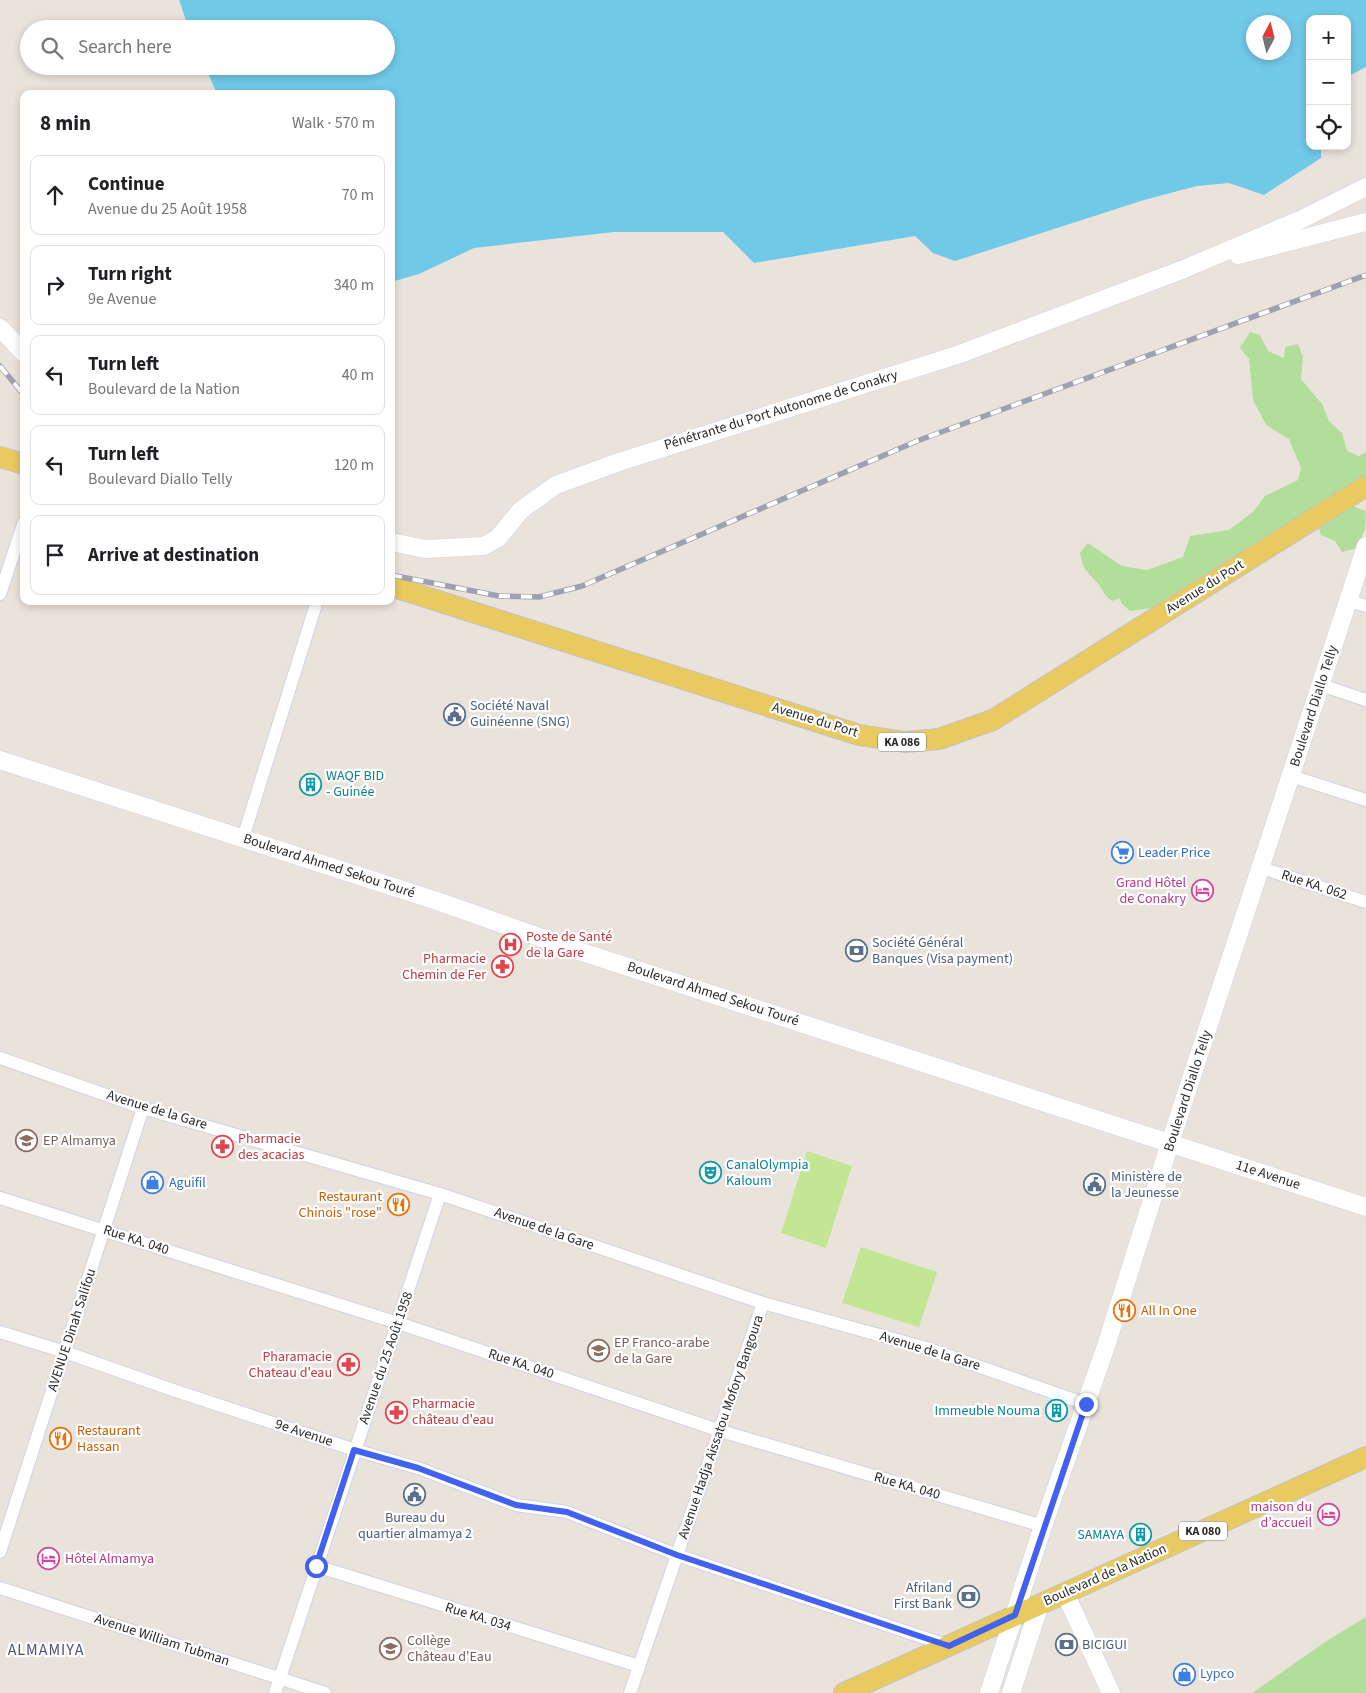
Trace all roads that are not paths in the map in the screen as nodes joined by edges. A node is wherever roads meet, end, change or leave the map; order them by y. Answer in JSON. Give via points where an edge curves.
{"nodes":[{"id":1,"x":1366,"y":187,"type":"edge"},
{"id":2,"x":1366,"y":193,"type":"edge"},
{"id":3,"x":1366,"y":212,"type":"edge"},
{"id":4,"x":1302,"y":219,"type":"junction"},
{"id":5,"x":1366,"y":222,"type":"edge"},
{"id":6,"x":1258,"y":250,"type":"junction"},
{"id":7,"x":1184,"y":269,"type":"junction"},
{"id":8,"x":0,"y":328,"type":"edge"},
{"id":9,"x":20,"y":349,"type":"edge"},
{"id":10,"x":0,"y":457,"type":"edge"},
{"id":11,"x":20,"y":463,"type":"edge"},
{"id":12,"x":1366,"y":486,"type":"edge"},
{"id":13,"x":20,"y":534,"type":"edge"},
{"id":14,"x":395,"y":543,"type":"edge"},
{"id":15,"x":1366,"y":546,"type":"edge"},
{"id":16,"x":395,"y":587,"type":"edge"},
{"id":17,"x":0,"y":594,"type":"edge"},
{"id":18,"x":1348,"y":600,"type":"junction"},
{"id":19,"x":316,"y":605,"type":"edge"},
{"id":20,"x":1366,"y":606,"type":"edge"},
{"id":21,"x":1320,"y":685,"type":"junction"},
{"id":22,"x":1366,"y":700,"type":"edge"},
{"id":23,"x":0,"y":760,"type":"edge"},
{"id":24,"x":1291,"y":776,"type":"junction"},
{"id":25,"x":1366,"y":800,"type":"edge"},
{"id":26,"x":243,"y":838,"type":"junction"},
{"id":27,"x":1262,"y":868,"type":"junction"},
{"id":28,"x":1366,"y":902,"type":"edge"},
{"id":29,"x":0,"y":1058,"type":"edge"},
{"id":30,"x":143,"y":1108,"type":"junction"},
{"id":31,"x":1170,"y":1143,"type":"junction"},
{"id":32,"x":440,"y":1194,"type":"junction"},
{"id":33,"x":0,"y":1198,"type":"edge"},
{"id":34,"x":1366,"y":1207,"type":"edge"},
{"id":35,"x":104,"y":1230,"type":"junction"},
{"id":36,"x":763,"y":1303,"type":"junction"},
{"id":37,"x":398,"y":1323,"type":"junction"},
{"id":38,"x":0,"y":1332,"type":"edge"},
{"id":39,"x":65,"y":1352,"type":"junction"},
{"id":40,"x":1086,"y":1404,"type":"junction"},
{"id":41,"x":721,"y":1431,"type":"junction"},
{"id":42,"x":354,"y":1450,"type":"junction"},
{"id":43,"x":1366,"y":1458,"type":"edge"},
{"id":44,"x":1043,"y":1526,"type":"junction"},
{"id":45,"x":0,"y":1552,"type":"edge"},
{"id":46,"x":677,"y":1555,"type":"junction"},
{"id":47,"x":316,"y":1566,"type":"junction"},
{"id":48,"x":0,"y":1588,"type":"edge"},
{"id":49,"x":1065,"y":1593,"type":"junction"},
{"id":50,"x":1040,"y":1604,"type":"junction"},
{"id":51,"x":1015,"y":1615,"type":"junction"},
{"id":52,"x":949,"y":1646,"type":"junction"},
{"id":53,"x":639,"y":1666,"type":"junction"},
{"id":54,"x":280,"y":1678,"type":"junction"},
{"id":55,"x":275,"y":1693,"type":"edge"},
{"id":56,"x":325,"y":1693,"type":"edge"},
{"id":57,"x":630,"y":1693,"type":"edge"},
{"id":58,"x":844,"y":1693,"type":"edge"},
{"id":59,"x":989,"y":1693,"type":"edge"},
{"id":60,"x":1011,"y":1693,"type":"edge"},
{"id":61,"x":1111,"y":1693,"type":"edge"}],
"edges":[{"from":1,"to":4,"type":"street"},
{"from":2,"to":4,"type":"street"},
{"from":3,"to":6,"type":"street"},
{"from":4,"to":7,"type":"street"},
{"from":5,"to":6,"type":"street"},
{"from":6,"to":7,"type":"street"},
{"from":7,"to":14,"type":"street","name":"Pénétrante du Port Autonome de Conakry","via":[[960,354],[556,484],[521,510],[498,538],[484,546],[424,549]]},
{"from":8,"to":9,"type":"street"},
{"from":10,"to":11,"type":"main road"},
{"from":12,"to":16,"type":"main road","name":"Avenue du Port","number":"KA 086","via":[[993,720],[939,739],[905,742],[859,735]]},
{"from":13,"to":17,"type":"street"},
{"from":15,"to":18,"type":"street","name":"Boulevard Diallo Telly"},
{"from":18,"to":20,"type":"street"},
{"from":18,"to":21,"type":"street","name":"Boulevard Diallo Telly"},
{"from":19,"to":26,"type":"street"},
{"from":21,"to":22,"type":"street"},
{"from":21,"to":24,"type":"street","name":"Boulevard Diallo Telly"},
{"from":23,"to":26,"type":"street","name":"Boulevard Ahmed Sekou Touré"},
{"from":24,"to":25,"type":"street"},
{"from":24,"to":27,"type":"street","name":"Boulevard Diallo Telly"},
{"from":26,"to":31,"type":"street","name":"Boulevard Ahmed Sekou Touré"},
{"from":27,"to":28,"type":"street","name":"Rue KA. 062"},
{"from":27,"to":31,"type":"street","name":"Boulevard Diallo Telly"},
{"from":29,"to":30,"type":"street","name":"Avenue de la Gare"},
{"from":30,"to":32,"type":"street","name":"Avenue de la Gare"},
{"from":30,"to":35,"type":"street","name":"AVENUE Dinah Salifou"},
{"from":31,"to":34,"type":"street","name":"11e Avenue"},
{"from":31,"to":40,"type":"street","name":"Boulevard Diallo Telly"},
{"from":32,"to":36,"type":"street","name":"Avenue de la Gare"},
{"from":32,"to":37,"type":"street","name":"Avenue du 25 Août 1958"},
{"from":33,"to":35,"type":"street","name":"Rue KA. 040"},
{"from":35,"to":37,"type":"street","name":"Rue KA. 040"},
{"from":35,"to":39,"type":"street","name":"AVENUE Dinah Salifou"},
{"from":36,"to":40,"type":"street","name":"Avenue de la Gare","via":[[926,1348]]},
{"from":36,"to":41,"type":"street","name":"Avenue Hadja Aissatou Mofory Bangoura"},
{"from":37,"to":41,"type":"street","name":"Rue KA. 040"},
{"from":37,"to":42,"type":"street","name":"Avenue du 25 Août 1958"},
{"from":38,"to":39,"type":"street","name":"9e Avenue"},
{"from":39,"to":42,"type":"street","name":"9e Avenue"},
{"from":39,"to":45,"type":"street","name":"AVENUE Dinah Salifou"},
{"from":40,"to":44,"type":"street","name":"Boulevard Diallo Telly"},
{"from":41,"to":44,"type":"street","name":"Rue KA. 040"},
{"from":41,"to":46,"type":"street","name":"Avenue Hadja Aissatou Mofory Bangoura"},
{"from":42,"to":46,"type":"street","name":"9e Avenue","via":[[418,1468],[516,1505],[567,1512]]},
{"from":42,"to":47,"type":"street","name":"Avenue du 25 Août 1958"},
{"from":43,"to":49,"type":"main road","name":"Boulevard de la Nation","number":"KA 080"},
{"from":44,"to":51,"type":"street","name":"Boulevard Diallo Telly"},
{"from":46,"to":52,"type":"street","name":"9e Avenue"},
{"from":46,"to":53,"type":"street","name":"Avenue Hadja Aissatou Mofory Bangoura"},
{"from":47,"to":53,"type":"street","name":"Rue KA. 034"},
{"from":47,"to":54,"type":"street","name":"Avenue du 25 Août 1958"},
{"from":48,"to":54,"type":"street","name":"Avenue William Tubman"},
{"from":49,"to":50,"type":"main road","name":"Boulevard de la Nation","number":"KA 080"},
{"from":49,"to":61,"type":"street"},
{"from":50,"to":51,"type":"main road","name":"Boulevard de la Nation"},
{"from":50,"to":60,"type":"street"},
{"from":51,"to":52,"type":"main road","name":"Boulevard de la Nation"},
{"from":51,"to":59,"type":"street","name":"Boulevard Diallo Telly"},
{"from":52,"to":58,"type":"main road","name":"Boulevard de la Nation"},
{"from":53,"to":57,"type":"street","name":"Avenue Hadja Aissatou Mofory Bangoura"},
{"from":54,"to":55,"type":"street","name":"Avenue du 25 Août 1958"},
{"from":54,"to":56,"type":"street","name":"Avenue William Tubman"}]}
